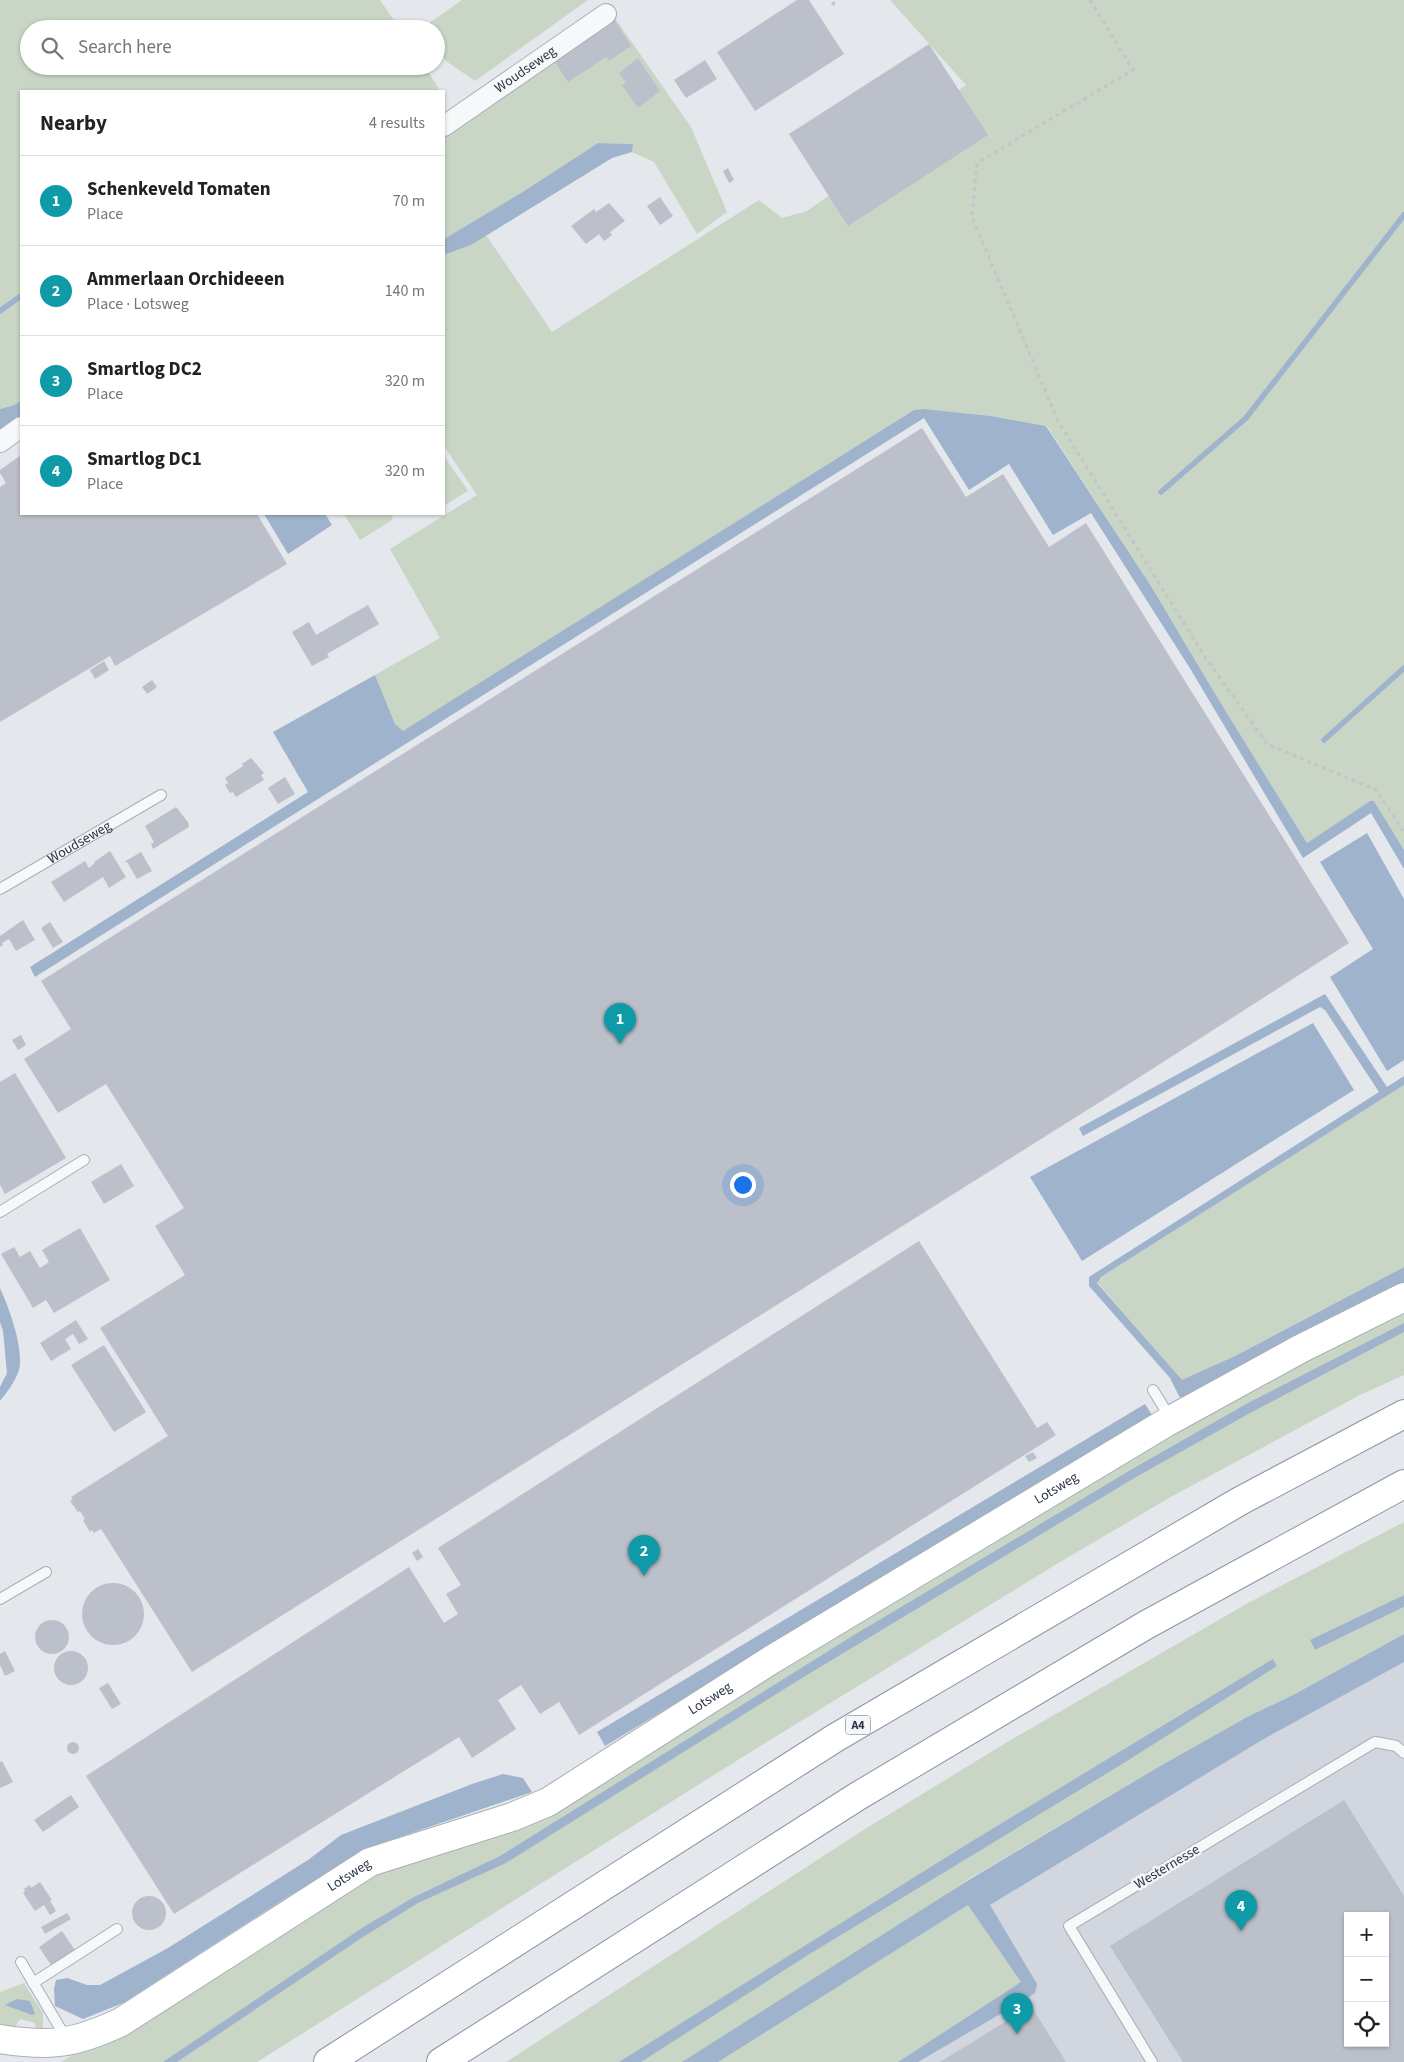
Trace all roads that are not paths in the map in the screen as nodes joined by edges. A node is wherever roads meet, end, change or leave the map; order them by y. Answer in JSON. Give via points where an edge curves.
{"nodes":[{"id":1,"x":606,"y":14,"type":"dead end"},
{"id":2,"x":445,"y":125,"type":"edge"},
{"id":3,"x":20,"y":428,"type":"edge"},
{"id":4,"x":0,"y":442,"type":"edge"},
{"id":5,"x":161,"y":795,"type":"dead end"},
{"id":6,"x":0,"y":890,"type":"edge"},
{"id":7,"x":84,"y":1160,"type":"dead end"},
{"id":8,"x":0,"y":1212,"type":"edge"},
{"id":9,"x":1404,"y":1297,"type":"edge"},
{"id":10,"x":1153,"y":1390,"type":"dead end"},
{"id":11,"x":1404,"y":1414,"type":"edge"},
{"id":12,"x":1172,"y":1420,"type":"junction"},
{"id":13,"x":1404,"y":1484,"type":"edge"},
{"id":14,"x":46,"y":1572,"type":"dead end"},
{"id":15,"x":0,"y":1599,"type":"edge"},
{"id":16,"x":1404,"y":1754,"type":"edge"},
{"id":17,"x":117,"y":1929,"type":"dead end"},
{"id":18,"x":21,"y":1962,"type":"dead end"},
{"id":19,"x":33,"y":1983,"type":"junction"},
{"id":20,"x":0,"y":2039,"type":"edge"},
{"id":21,"x":68,"y":2041,"type":"junction"},
{"id":22,"x":328,"y":2062,"type":"edge"},
{"id":23,"x":441,"y":2062,"type":"edge"},
{"id":24,"x":1152,"y":2062,"type":"edge"}],
"edges":[{"from":1,"to":2,"type":"street","name":"Woudseweg"},
{"from":3,"to":4,"type":"street"},
{"from":5,"to":6,"type":"lane","name":"Woudseweg"},
{"from":7,"to":8,"type":"lane"},
{"from":9,"to":12,"type":"main road","name":"Lotsweg"},
{"from":10,"to":12,"type":"lane"},
{"from":11,"to":22,"type":"main road","number":"A4","via":[[1240,1501],[835,1738]]},
{"from":12,"to":21,"type":"main road","name":"Lotsweg","via":[[771,1660],[548,1802],[512,1817],[370,1862],[120,2022]]},
{"from":13,"to":23,"type":"main road","via":[[1146,1625],[858,1796]]},
{"from":14,"to":15,"type":"lane"},
{"from":16,"to":24,"type":"lane","name":"Westernesse","via":[[1396,1746],[1375,1742],[1069,1926]]},
{"from":17,"to":19,"type":"lane"},
{"from":18,"to":19,"type":"lane"},
{"from":19,"to":21,"type":"lane"},
{"from":20,"to":21,"type":"main road","name":"Lotsweg","via":[[33,2044]]}]}
